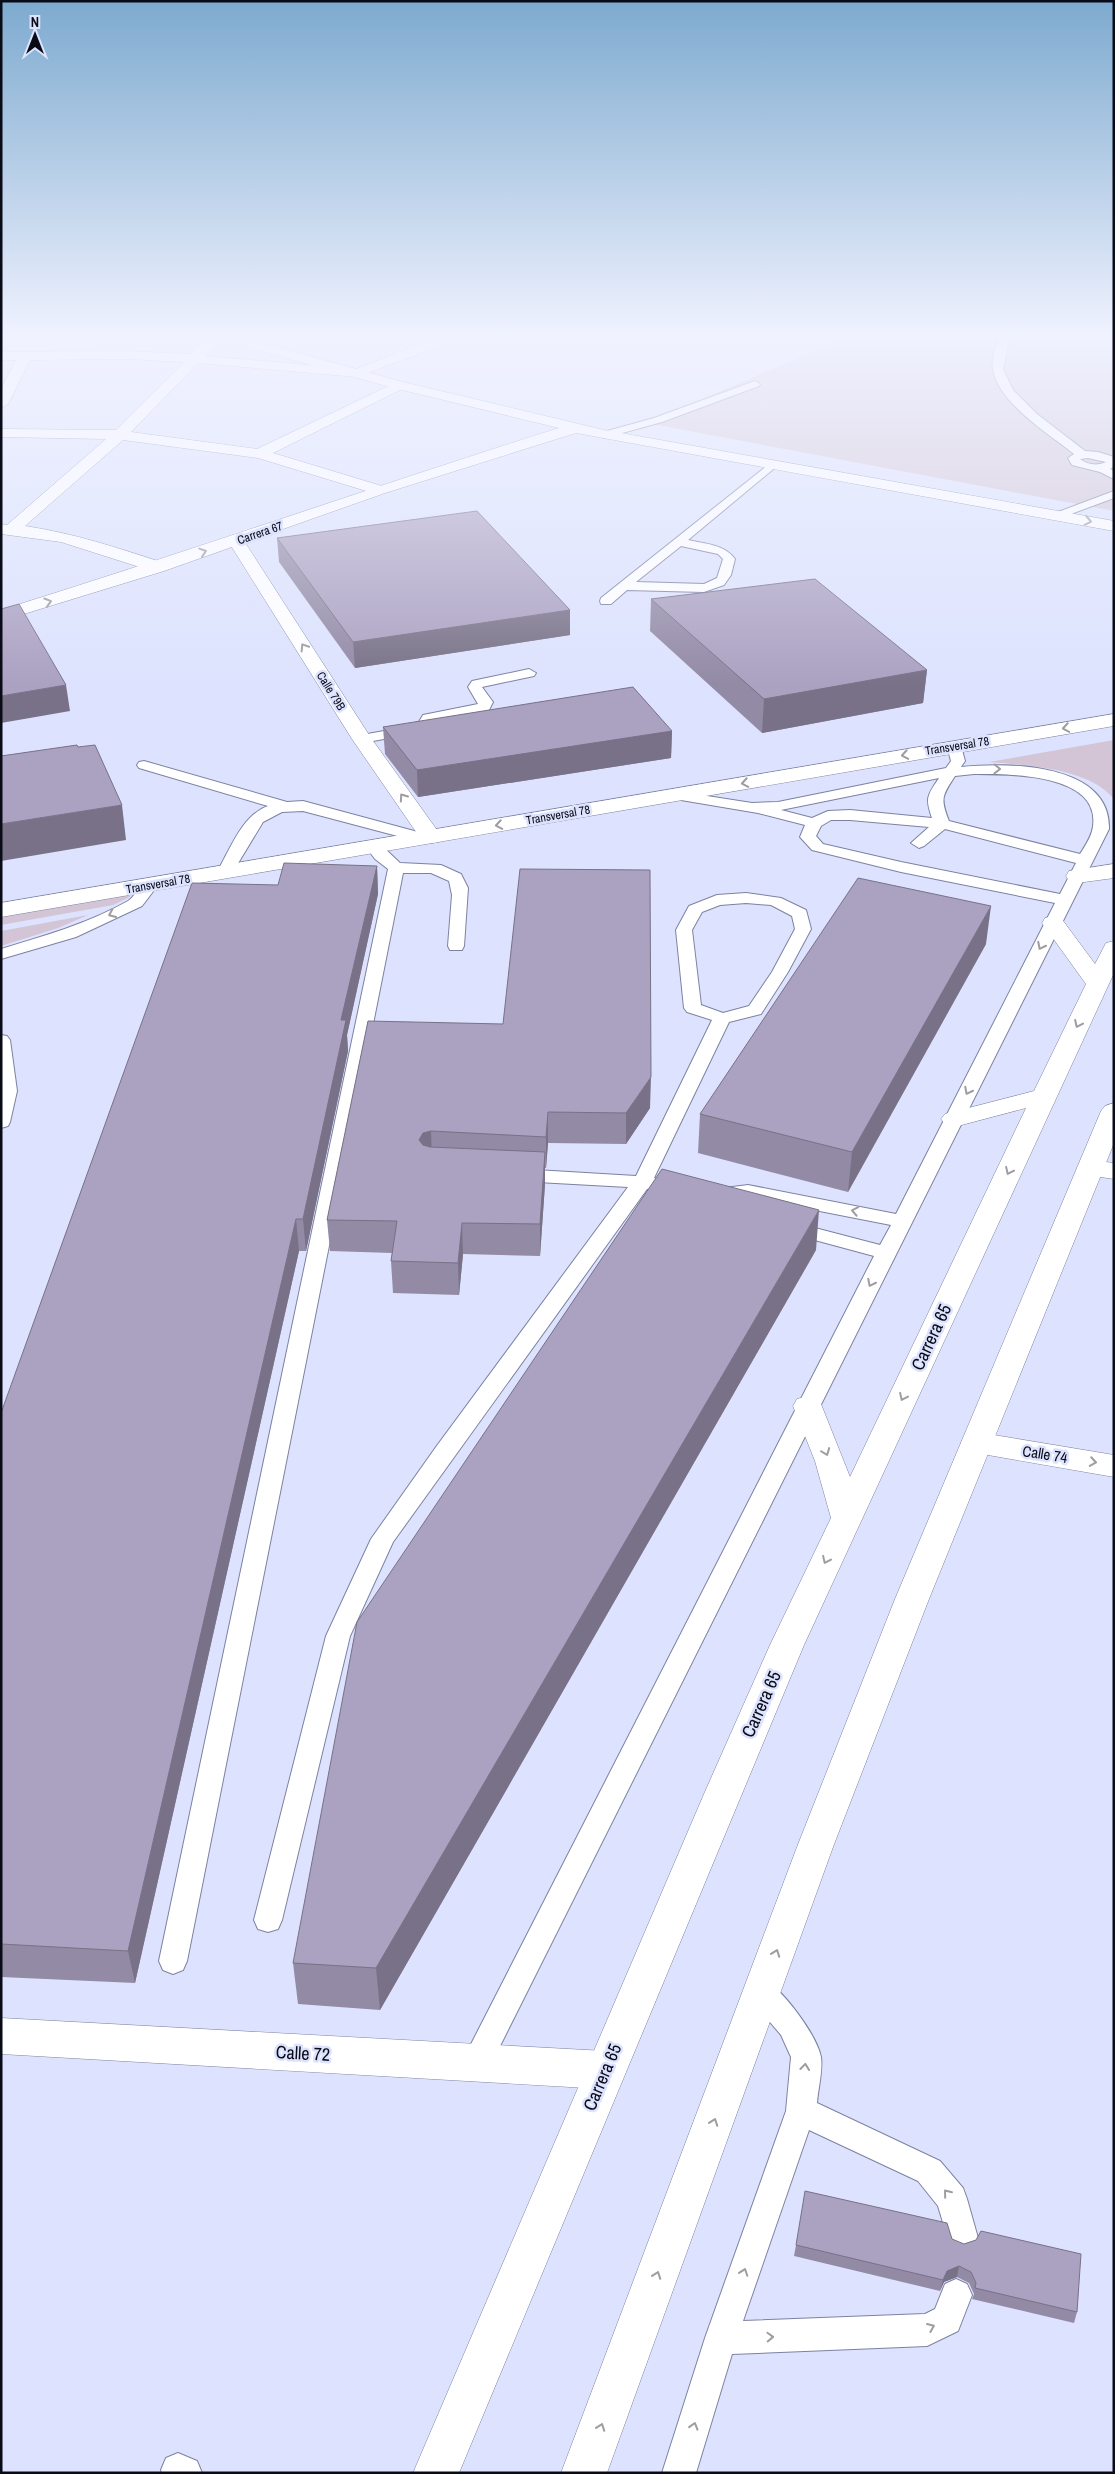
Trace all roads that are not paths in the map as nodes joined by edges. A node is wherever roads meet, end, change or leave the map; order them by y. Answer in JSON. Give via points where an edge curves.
{"nodes":[{"id":1,"x":97,"y":454,"type":"edge"},
{"id":2,"x":261,"y":454,"type":"edge"},
{"id":3,"x":492,"y":454,"type":"edge"},
{"id":4,"x":719,"y":454,"type":"edge"},
{"id":5,"x":1082,"y":454,"type":"edge"},
{"id":6,"x":773,"y":464,"type":"junction"},
{"id":7,"x":1114,"y":476,"type":"edge"},
{"id":8,"x":380,"y":490,"type":"junction"},
{"id":9,"x":1114,"y":494,"type":"edge"},
{"id":10,"x":1056,"y":515,"type":"junction"},
{"id":11,"x":1114,"y":526,"type":"edge"},
{"id":12,"x":7,"y":529,"type":"edge"},
{"id":13,"x":236,"y":541,"type":"junction"},
{"id":14,"x":679,"y":542,"type":"junction"},
{"id":15,"x":158,"y":567,"type":"junction"},
{"id":16,"x":625,"y":586,"type":"junction"},
{"id":17,"x":606,"y":601,"type":"dead end"},
{"id":18,"x":1,"y":616,"type":"edge"},
{"id":19,"x":529,"y":673,"type":"dead end"},
{"id":20,"x":1114,"y":720,"type":"edge"},
{"id":21,"x":362,"y":740,"type":"junction"},
{"id":22,"x":954,"y":746,"type":"junction"},
{"id":23,"x":144,"y":765,"type":"dead end"},
{"id":24,"x":949,"y":773,"type":"junction"},
{"id":25,"x":675,"y":795,"type":"junction"},
{"id":26,"x":287,"y":806,"type":"junction"},
{"id":27,"x":757,"y":808,"type":"junction"},
{"id":28,"x":814,"y":823,"type":"junction"},
{"id":29,"x":942,"y":824,"type":"junction"},
{"id":30,"x":428,"y":838,"type":"junction"},
{"id":31,"x":919,"y":843,"type":"dead end"},
{"id":32,"x":374,"y":847,"type":"junction"},
{"id":33,"x":396,"y":868,"type":"junction"},
{"id":34,"x":1081,"y":868,"type":"junction"},
{"id":35,"x":1114,"y":871,"type":"edge"},
{"id":36,"x":225,"y":872,"type":"junction"},
{"id":37,"x":150,"y":885,"type":"junction"},
{"id":38,"x":1064,"y":900,"type":"junction"},
{"id":39,"x":1,"y":910,"type":"edge"},
{"id":40,"x":1053,"y":922,"type":"junction"},
{"id":41,"x":456,"y":946,"type":"dead end"},
{"id":42,"x":1114,"y":948,"type":"edge"},
{"id":43,"x":1,"y":954,"type":"edge"},
{"id":44,"x":1097,"y":983,"type":"junction"},
{"id":45,"x":722,"y":1018,"type":"junction"},
{"id":46,"x":1,"y":1040,"type":"edge"},
{"id":47,"x":1044,"y":1096,"type":"junction"},
{"id":48,"x":1114,"y":1111,"type":"edge"},
{"id":49,"x":954,"y":1119,"type":"junction"},
{"id":50,"x":1,"y":1122,"type":"edge"},
{"id":51,"x":1102,"y":1169,"type":"edge"},
{"id":52,"x":499,"y":1174,"type":"edge"},
{"id":53,"x":643,"y":1181,"type":"junction"},
{"id":54,"x":672,"y":1187,"type":"edge"},
{"id":55,"x":736,"y":1211,"type":"edge"},
{"id":56,"x":902,"y":1221,"type":"junction"},
{"id":57,"x":774,"y":1224,"type":"edge"},
{"id":58,"x":886,"y":1253,"type":"junction"},
{"id":59,"x":808,"y":1406,"type":"junction"},
{"id":60,"x":976,"y":1443,"type":"junction"},
{"id":61,"x":1114,"y":1466,"type":"edge"},
{"id":62,"x":846,"y":1517,"type":"junction"},
{"id":63,"x":268,"y":1920,"type":"dead end"},
{"id":64,"x":173,"y":1961,"type":"dead end"},
{"id":65,"x":762,"y":1992,"type":"junction"},
{"id":66,"x":1,"y":2036,"type":"edge"},
{"id":67,"x":477,"y":2062,"type":"junction"},
{"id":68,"x":605,"y":2070,"type":"junction"},
{"id":69,"x":801,"y":2111,"type":"junction"},
{"id":70,"x":962,"y":2238,"type":"dead end"},
{"id":71,"x":956,"y":2295,"type":"dead end"},
{"id":72,"x":721,"y":2338,"type":"junction"},
{"id":73,"x":676,"y":2468,"type":"edge"},
{"id":74,"x":436,"y":2473,"type":"edge"},
{"id":75,"x":584,"y":2473,"type":"edge"}],
"edges":[{"from":1,"to":12,"type":"main road"},
{"from":2,"to":8,"type":"main road"},
{"from":3,"to":8,"type":"main road","name":"Carrera 67"},
{"from":4,"to":6,"type":"main road"},
{"from":5,"to":7,"type":"lane","via":[[1097,455],[1112,461],[1102,467]]},
{"from":6,"to":10,"type":"main road"},
{"from":6,"to":14,"type":"lane"},
{"from":8,"to":13,"type":"main road","name":"Carrera 67"},
{"from":9,"to":10,"type":"lane"},
{"from":10,"to":11,"type":"main road","one_way":true},
{"from":12,"to":15,"type":"main road","via":[[59,536],[107,548]]},
{"from":15,"to":13,"type":"main road","name":"Carrera 67","one_way":true},
{"from":21,"to":13,"type":"main road","name":"Calle 79B","one_way":true},
{"from":14,"to":16,"type":"lane"},
{"from":14,"to":16,"type":"lane","via":[[722,551],[729,560],[723,581],[717,586],[704,588]]},
{"from":18,"to":15,"type":"main road","name":"Carrera 67","one_way":true},
{"from":16,"to":17,"type":"lane"},
{"from":19,"to":21,"type":"lane","via":[[477,684],[475,687],[486,702],[484,707],[428,718],[423,728],[417,730]]},
{"from":20,"to":22,"type":"main road","name":"Transversal 78","one_way":true},
{"from":30,"to":21,"type":"main road","name":"Calle 79B","one_way":true},
{"from":22,"to":24,"type":"lane","via":[[958,761]]},
{"from":22,"to":25,"type":"main road","name":"Transversal 78","one_way":true},
{"from":23,"to":26,"type":"lane"},
{"from":24,"to":27,"type":"lane"},
{"from":24,"to":29,"type":"lane","via":[[935,795],[934,803]]},
{"from":24,"to":34,"type":"lane","one_way":true,"via":[[984,769],[1024,770],[1080,786],[1096,800],[1102,814],[1101,829]]},
{"from":25,"to":27,"type":"lane"},
{"from":25,"to":30,"type":"main road","name":"Transversal 78","one_way":true},
{"from":26,"to":30,"type":"lane","via":[[304,806]]},
{"from":26,"to":36,"type":"lane","via":[[259,816]]},
{"from":27,"to":28,"type":"lane"},
{"from":28,"to":29,"type":"lane","via":[[828,816],[850,815]]},
{"from":28,"to":38,"type":"lane","via":[[808,837],[818,847]]},
{"from":29,"to":31,"type":"lane"},
{"from":29,"to":34,"type":"lane"},
{"from":30,"to":32,"type":"main road","name":"Transversal 78"},
{"from":32,"to":33,"type":"lane"},
{"from":32,"to":36,"type":"main road","name":"Transversal 78"},
{"from":33,"to":41,"type":"lane","via":[[427,867],[452,874],[460,884]]},
{"from":33,"to":64,"type":"lane"},
{"from":34,"to":35,"type":"main road"},
{"from":34,"to":38,"type":"lane"},
{"from":36,"to":37,"type":"main road","name":"Transversal 78"},
{"from":37,"to":39,"type":"main road","name":"Transversal 78"},
{"from":37,"to":43,"type":"lane","one_way":true,"via":[[136,903],[70,933]]},
{"from":38,"to":40,"type":"lane"},
{"from":40,"to":44,"type":"main road"},
{"from":40,"to":49,"type":"lane","one_way":true},
{"from":42,"to":44,"type":"main road","name":"Carrera 65"},
{"from":44,"to":47,"type":"main road","name":"Carrera 65","one_way":true},
{"from":45,"to":45,"type":"lane","via":[[756,1010],[803,929],[800,913],[775,901],[746,898],[717,900],[694,909],[684,930],[694,1008]]},
{"from":45,"to":53,"type":"lane"},
{"from":46,"to":50,"type":"lane","via":[[8,1091]]},
{"from":47,"to":49,"type":"main road"},
{"from":47,"to":62,"type":"main road","name":"Carrera 65","one_way":true},
{"from":48,"to":51,"type":"main road"},
{"from":49,"to":56,"type":"lane"},
{"from":51,"to":60,"type":"main road"},
{"from":52,"to":53,"type":"lane"},
{"from":53,"to":54,"type":"lane"},
{"from":53,"to":63,"type":"lane","via":[[383,1540],[338,1636]]},
{"from":56,"to":55,"type":"lane","one_way":true,"via":[[748,1191],[705,1193]]},
{"from":56,"to":58,"type":"lane"},
{"from":57,"to":58,"type":"lane"},
{"from":58,"to":59,"type":"lane","one_way":true},
{"from":59,"to":62,"type":"main road","one_way":true,"via":[[830,1461]]},
{"from":59,"to":67,"type":"lane"},
{"from":60,"to":61,"type":"main road","name":"Calle 74","one_way":true},
{"from":65,"to":60,"type":"main road","one_way":true,"via":[[815,1847]]},
{"from":62,"to":68,"type":"main road","name":"Carrera 65","one_way":true,"via":[[729,1776]]},
{"from":69,"to":65,"type":"lane","one_way":true,"via":[[806,2057],[791,2026]]},
{"from":75,"to":65,"type":"main road","one_way":true},
{"from":66,"to":67,"type":"main road","name":"Calle 72"},
{"from":67,"to":68,"type":"main road","name":"Calle 72"},
{"from":68,"to":74,"type":"main road","name":"Carrera 65"},
{"from":70,"to":69,"type":"lane","one_way":true,"via":[[952,2199],[929,2171]]},
{"from":72,"to":69,"type":"lane","one_way":true},
{"from":72,"to":71,"type":"lane","one_way":true,"via":[[927,2330],[947,2320]]},
{"from":73,"to":72,"type":"lane","one_way":true}]}
